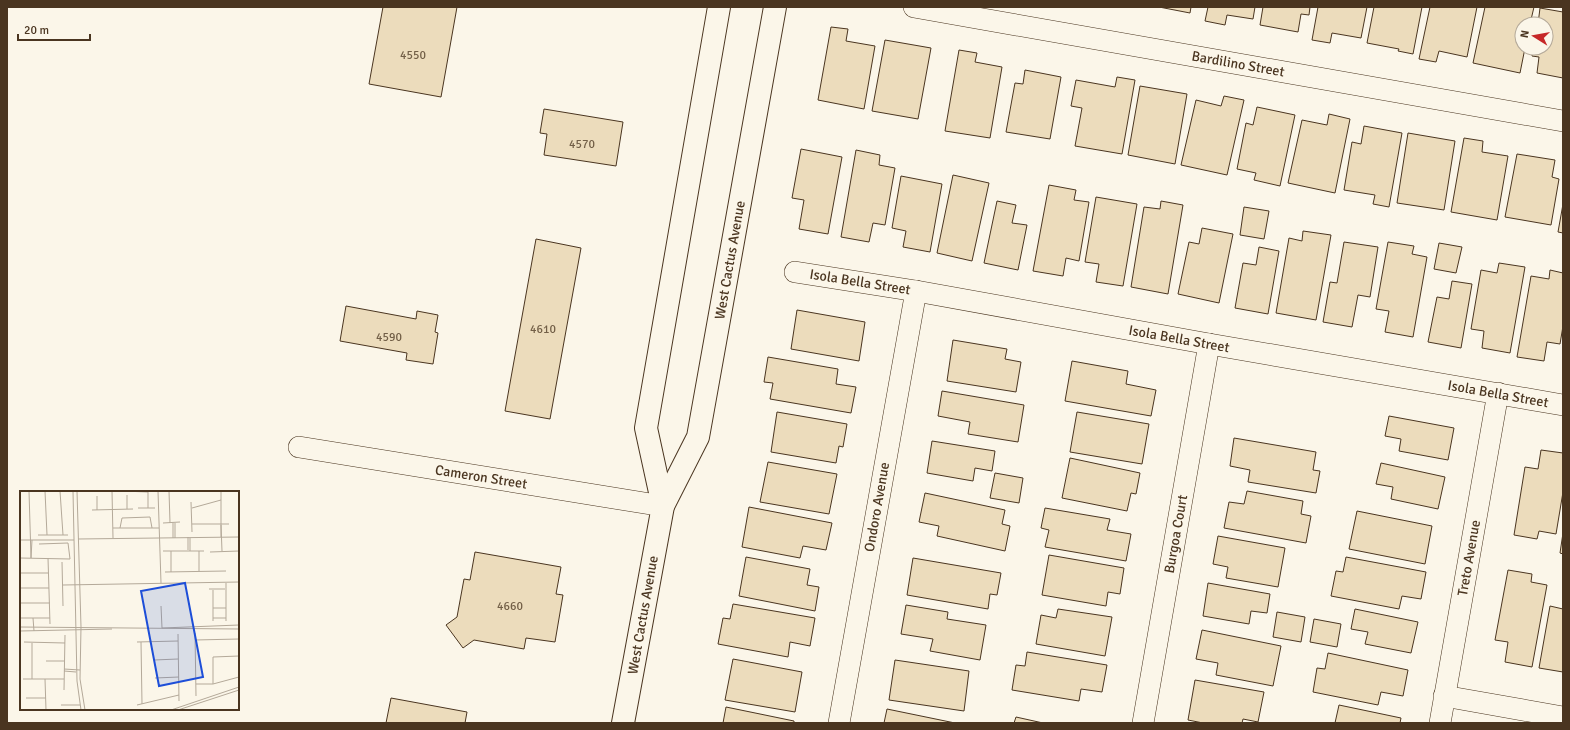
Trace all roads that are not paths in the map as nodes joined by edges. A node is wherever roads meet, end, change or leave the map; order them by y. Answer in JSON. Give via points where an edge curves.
{"nodes":[{"id":1,"x":719,"y":7,"type":"edge"},
{"id":2,"x":775,"y":7,"type":"edge"},
{"id":3,"x":914,"y":7,"type":"edge"},
{"id":4,"x":948,"y":10,"type":"edge"},
{"id":5,"x":1563,"y":121,"type":"edge"},
{"id":6,"x":795,"y":272,"type":"dead end"},
{"id":7,"x":916,"y":291,"type":"junction"},
{"id":8,"x":1209,"y":344,"type":"junction"},
{"id":9,"x":1498,"y":393,"type":"junction"},
{"id":10,"x":1563,"y":405,"type":"edge"},
{"id":11,"x":299,"y":447,"type":"dead end"},
{"id":12,"x":663,"y":506,"type":"junction"},
{"id":13,"x":1444,"y":696,"type":"junction"},
{"id":14,"x":1563,"y":717,"type":"edge"},
{"id":15,"x":623,"y":723,"type":"edge"},
{"id":16,"x":839,"y":723,"type":"edge"},
{"id":17,"x":1143,"y":723,"type":"edge"},
{"id":18,"x":1440,"y":723,"type":"edge"}],
"edges":[{"from":1,"to":12,"type":"main road","name":"West Cactus Avenue","via":[[646,428]]},
{"from":2,"to":12,"type":"main road","name":"West Cactus Avenue","via":[[698,437]]},
{"from":3,"to":4,"type":"street","name":"Bardilino Street"},
{"from":4,"to":5,"type":"street","name":"Bardilino Street"},
{"from":6,"to":7,"type":"street","name":"Isola Bella Street"},
{"from":7,"to":8,"type":"street","name":"Isola Bella Street"},
{"from":7,"to":16,"type":"street","name":"Ondoro Avenue"},
{"from":8,"to":9,"type":"street","name":"Isola Bella Street"},
{"from":8,"to":17,"type":"street","name":"Burgoa Court"},
{"from":9,"to":10,"type":"street","name":"Isola Bella Street"},
{"from":9,"to":13,"type":"street","name":"Treto Avenue"},
{"from":11,"to":12,"type":"street","name":"Cameron Street"},
{"from":12,"to":15,"type":"main road","name":"West Cactus Avenue"},
{"from":13,"to":14,"type":"street"},
{"from":13,"to":18,"type":"street","name":"Treto Avenue"}]}
